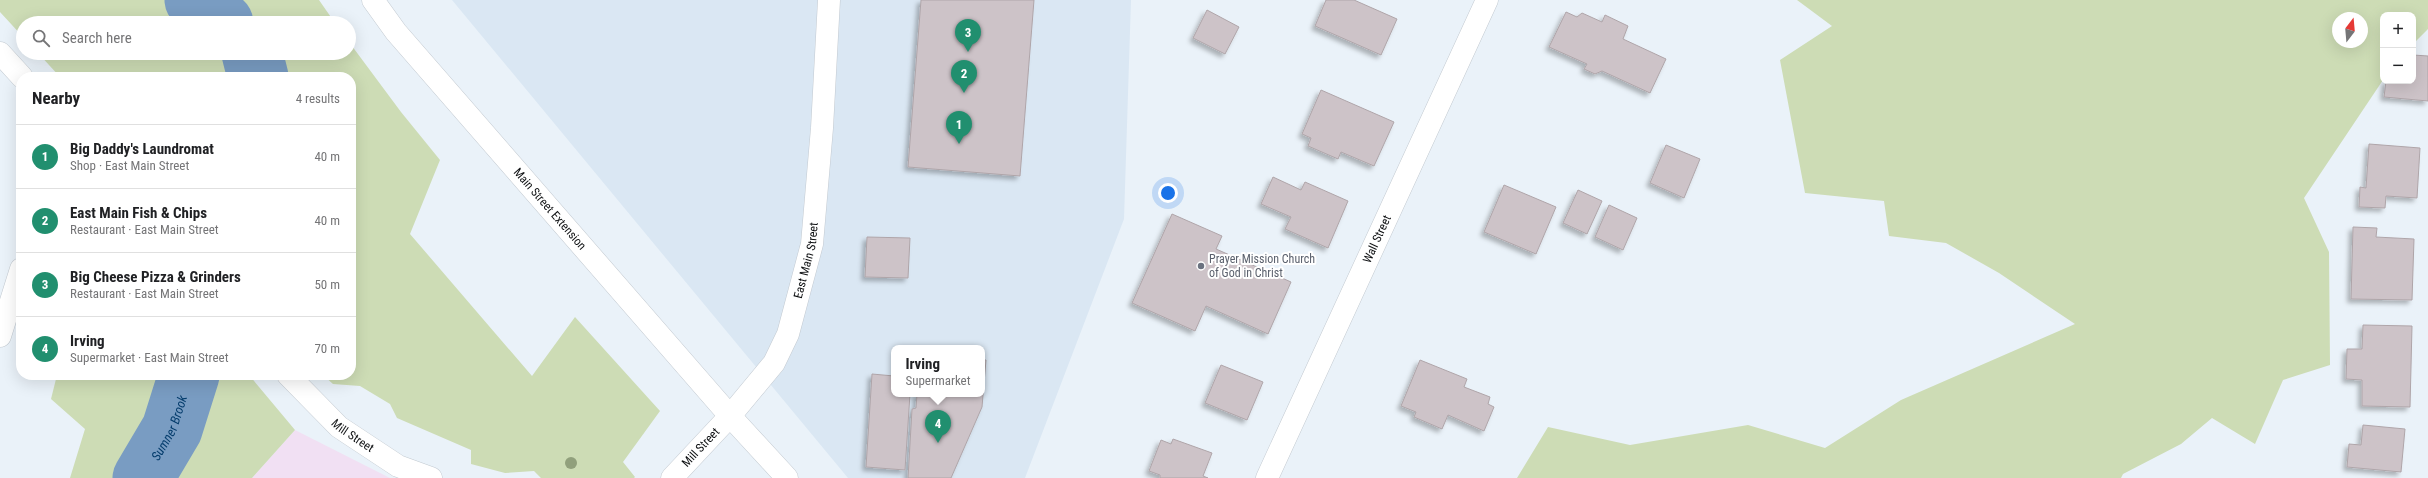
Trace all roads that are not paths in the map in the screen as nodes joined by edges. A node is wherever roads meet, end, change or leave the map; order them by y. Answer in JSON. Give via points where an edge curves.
{"nodes":[{"id":1,"x":373,"y":0,"type":"edge"},
{"id":2,"x":829,"y":0,"type":"edge"},
{"id":3,"x":1487,"y":0,"type":"edge"},
{"id":4,"x":0,"y":53,"type":"edge"},
{"id":5,"x":17,"y":72,"type":"edge"},
{"id":6,"x":16,"y":285,"type":"edge"},
{"id":7,"x":0,"y":336,"type":"edge"},
{"id":8,"x":293,"y":380,"type":"edge"},
{"id":9,"x":730,"y":416,"type":"junction"},
{"id":10,"x":431,"y":478,"type":"edge"},
{"id":11,"x":672,"y":478,"type":"edge"},
{"id":12,"x":787,"y":478,"type":"edge"},
{"id":13,"x":1267,"y":478,"type":"edge"}],
"edges":[{"from":1,"to":9,"type":"main road","name":"Main Street Extension","via":[[396,32]]},
{"from":2,"to":9,"type":"main road","name":"East Main Street","via":[[822,135],[810,251],[788,334],[777,358]]},
{"from":3,"to":13,"type":"main road","name":"Wall Street"},
{"from":4,"to":5,"type":"main road"},
{"from":6,"to":7,"type":"main road"},
{"from":8,"to":10,"type":"main road","name":"Mill Street","via":[[339,427],[398,466]]},
{"from":9,"to":11,"type":"main road","name":"Mill Street"},
{"from":9,"to":12,"type":"main road"}]}
